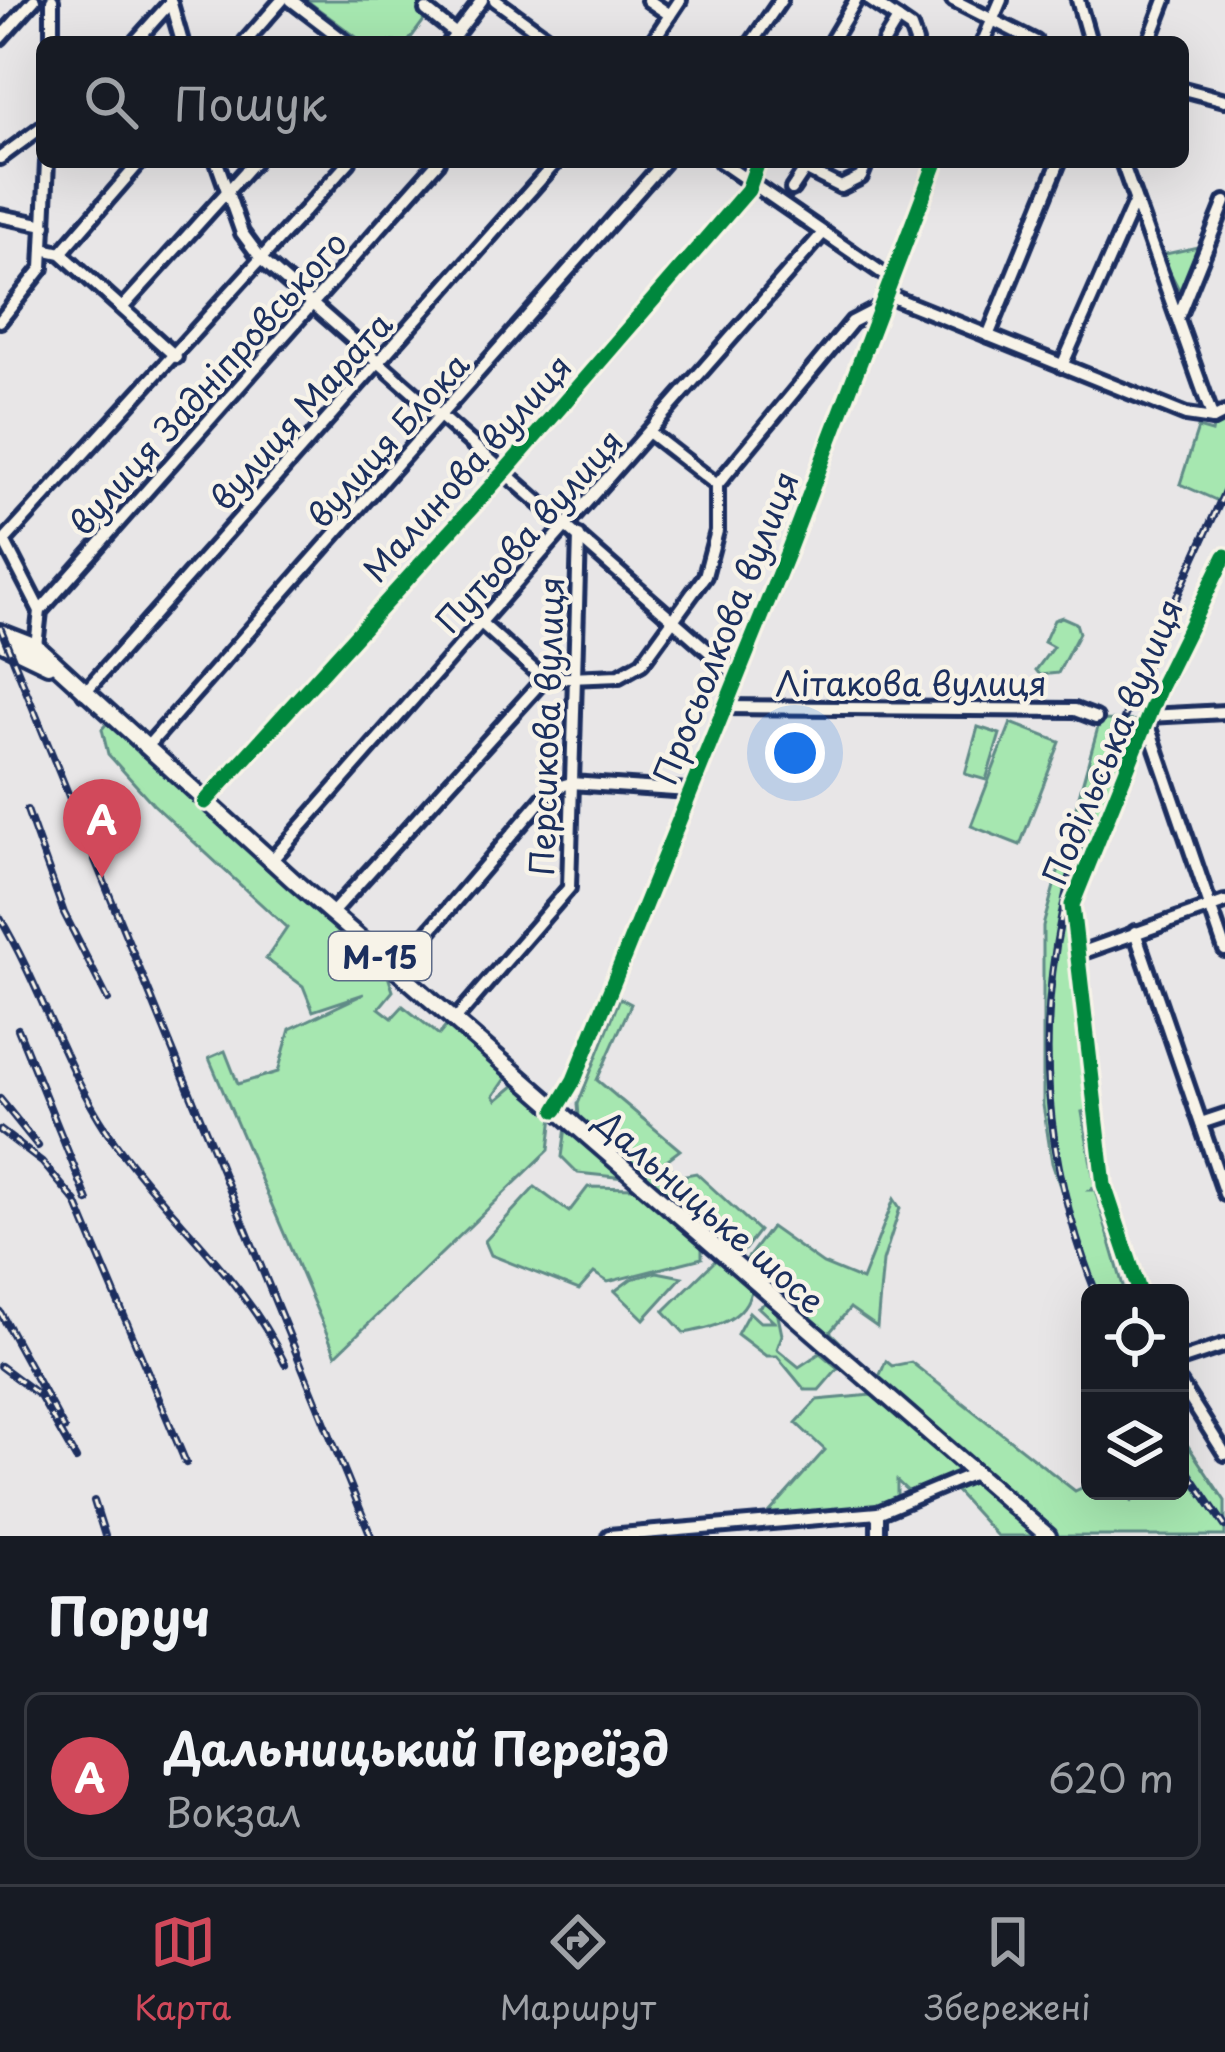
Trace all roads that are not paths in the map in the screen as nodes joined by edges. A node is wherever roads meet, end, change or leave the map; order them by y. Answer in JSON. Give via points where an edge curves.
{"nodes":[{"id":1,"x":34,"y":0,"type":"edge"},
{"id":2,"x":52,"y":0,"type":"edge"},
{"id":3,"x":287,"y":0,"type":"edge"},
{"id":4,"x":482,"y":0,"type":"edge"},
{"id":5,"x":494,"y":0,"type":"edge"},
{"id":6,"x":648,"y":0,"type":"edge"},
{"id":7,"x":680,"y":0,"type":"edge"},
{"id":8,"x":781,"y":0,"type":"edge"},
{"id":9,"x":856,"y":0,"type":"edge"},
{"id":10,"x":870,"y":0,"type":"edge"},
{"id":11,"x":953,"y":0,"type":"edge"},
{"id":12,"x":1001,"y":0,"type":"edge"},
{"id":13,"x":1078,"y":0,"type":"edge"},
{"id":14,"x":1165,"y":0,"type":"edge"},
{"id":15,"x":170,"y":1,"type":"edge"},
{"id":16,"x":427,"y":10,"type":"dead end"},
{"id":17,"x":670,"y":15,"type":"junction"},
{"id":18,"x":898,"y":19,"type":"junction"},
{"id":19,"x":991,"y":23,"type":"junction"},
{"id":20,"x":52,"y":36,"type":"edge"},
{"id":21,"x":140,"y":36,"type":"edge"},
{"id":22,"x":180,"y":36,"type":"edge"},
{"id":23,"x":251,"y":36,"type":"edge"},
{"id":24,"x":338,"y":36,"type":"edge"},
{"id":25,"x":451,"y":36,"type":"edge"},
{"id":26,"x":455,"y":36,"type":"edge"},
{"id":27,"x":542,"y":36,"type":"edge"},
{"id":28,"x":656,"y":36,"type":"edge"},
{"id":29,"x":756,"y":36,"type":"edge"},
{"id":30,"x":835,"y":36,"type":"edge"},
{"id":31,"x":888,"y":36,"type":"edge"},
{"id":32,"x":915,"y":36,"type":"edge"},
{"id":33,"x":986,"y":36,"type":"edge"},
{"id":34,"x":1022,"y":36,"type":"edge"},
{"id":35,"x":1088,"y":36,"type":"edge"},
{"id":36,"x":1151,"y":36,"type":"edge"},
{"id":37,"x":0,"y":38,"type":"edge"},
{"id":38,"x":1189,"y":91,"type":"edge"},
{"id":39,"x":1225,"y":100,"type":"edge"},
{"id":40,"x":36,"y":131,"type":"edge"},
{"id":41,"x":0,"y":158,"type":"edge"},
{"id":42,"x":47,"y":168,"type":"edge"},
{"id":43,"x":135,"y":168,"type":"edge"},
{"id":44,"x":220,"y":168,"type":"edge"},
{"id":45,"x":249,"y":168,"type":"edge"},
{"id":46,"x":344,"y":168,"type":"edge"},
{"id":47,"x":432,"y":168,"type":"edge"},
{"id":48,"x":551,"y":168,"type":"edge"},
{"id":49,"x":659,"y":168,"type":"edge"},
{"id":50,"x":730,"y":168,"type":"edge"},
{"id":51,"x":756,"y":168,"type":"edge"},
{"id":52,"x":807,"y":168,"type":"edge"},
{"id":53,"x":811,"y":168,"type":"edge"},
{"id":54,"x":865,"y":168,"type":"edge"},
{"id":55,"x":934,"y":168,"type":"edge"},
{"id":56,"x":1057,"y":168,"type":"edge"},
{"id":57,"x":1124,"y":168,"type":"edge"},
{"id":58,"x":750,"y":182,"type":"junction"},
{"id":59,"x":793,"y":190,"type":"dead end"},
{"id":60,"x":227,"y":194,"type":"junction"},
{"id":61,"x":1225,"y":202,"type":"edge"},
{"id":62,"x":1134,"y":203,"type":"junction"},
{"id":63,"x":0,"y":215,"type":"edge"},
{"id":64,"x":45,"y":225,"type":"junction"},
{"id":65,"x":823,"y":233,"type":"junction"},
{"id":66,"x":46,"y":250,"type":"junction"},
{"id":67,"x":61,"y":253,"type":"junction"},
{"id":68,"x":262,"y":260,"type":"junction"},
{"id":69,"x":890,"y":279,"type":"junction"},
{"id":70,"x":885,"y":294,"type":"junction"},
{"id":71,"x":314,"y":304,"type":"junction"},
{"id":72,"x":123,"y":307,"type":"junction"},
{"id":73,"x":879,"y":308,"type":"junction"},
{"id":74,"x":1179,"y":315,"type":"junction"},
{"id":75,"x":0,"y":321,"type":"edge"},
{"id":76,"x":988,"y":337,"type":"junction"},
{"id":77,"x":176,"y":357,"type":"junction"},
{"id":78,"x":379,"y":362,"type":"junction"},
{"id":79,"x":1062,"y":366,"type":"junction"},
{"id":80,"x":1219,"y":416,"type":"edge"},
{"id":81,"x":442,"y":419,"type":"junction"},
{"id":82,"x":650,"y":433,"type":"junction"},
{"id":83,"x":505,"y":472,"type":"junction"},
{"id":84,"x":717,"y":485,"type":"junction"},
{"id":85,"x":566,"y":524,"type":"junction"},
{"id":86,"x":579,"y":536,"type":"junction"},
{"id":87,"x":3,"y":542,"type":"edge"},
{"id":88,"x":1225,"y":556,"type":"edge"},
{"id":89,"x":40,"y":610,"type":"junction"},
{"id":90,"x":677,"y":622,"type":"junction"},
{"id":91,"x":481,"y":623,"type":"junction"},
{"id":92,"x":0,"y":632,"type":"edge"},
{"id":93,"x":0,"y":642,"type":"edge"},
{"id":94,"x":36,"y":646,"type":"junction"},
{"id":95,"x":737,"y":676,"type":"junction"},
{"id":96,"x":544,"y":679,"type":"junction"},
{"id":97,"x":574,"y":680,"type":"junction"},
{"id":98,"x":71,"y":682,"type":"junction"},
{"id":99,"x":84,"y":693,"type":"junction"},
{"id":100,"x":724,"y":707,"type":"junction"},
{"id":101,"x":1224,"y":714,"type":"edge"},
{"id":102,"x":1096,"y":718,"type":"dead end"},
{"id":103,"x":1147,"y":719,"type":"junction"},
{"id":104,"x":146,"y":748,"type":"junction"},
{"id":105,"x":571,"y":782,"type":"junction"},
{"id":106,"x":689,"y":791,"type":"junction"},
{"id":107,"x":205,"y":802,"type":"junction"},
{"id":108,"x":271,"y":861,"type":"junction"},
{"id":109,"x":1225,"y":902,"type":"edge"},
{"id":110,"x":1211,"y":907,"type":"junction"},
{"id":111,"x":332,"y":914,"type":"junction"},
{"id":112,"x":1135,"y":932,"type":"junction"},
{"id":113,"x":1225,"y":950,"type":"edge"},
{"id":114,"x":1080,"y":953,"type":"junction"},
{"id":115,"x":396,"y":970,"type":"junction"},
{"id":116,"x":454,"y":1021,"type":"junction"},
{"id":117,"x":556,"y":1110,"type":"junction"},
{"id":118,"x":1225,"y":1115,"type":"edge"},
{"id":119,"x":1201,"y":1123,"type":"junction"},
{"id":120,"x":1225,"y":1194,"type":"edge"},
{"id":121,"x":1137,"y":1284,"type":"edge"},
{"id":122,"x":1225,"y":1345,"type":"edge"},
{"id":123,"x":1189,"y":1357,"type":"edge"},
{"id":124,"x":1185,"y":1392,"type":"edge"},
{"id":125,"x":1225,"y":1454,"type":"edge"},
{"id":126,"x":972,"y":1474,"type":"junction"},
{"id":127,"x":878,"y":1513,"type":"junction"},
{"id":128,"x":609,"y":1536,"type":"edge"},
{"id":129,"x":878,"y":1536,"type":"edge"},
{"id":130,"x":1048,"y":1536,"type":"edge"}],
"edges":[{"from":1,"to":37,"type":"street"},
{"from":2,"to":20,"type":"street"},
{"from":3,"to":23,"type":"street"},
{"from":3,"to":24,"type":"street"},
{"from":4,"to":26,"type":"street"},
{"from":5,"to":27,"type":"street"},
{"from":6,"to":17,"type":"street"},
{"from":7,"to":17,"type":"street"},
{"from":8,"to":29,"type":"street"},
{"from":9,"to":30,"type":"street"},
{"from":10,"to":18,"type":"street"},
{"from":11,"to":19,"type":"street"},
{"from":12,"to":19,"type":"street"},
{"from":13,"to":35,"type":"street"},
{"from":14,"to":36,"type":"street"},
{"from":15,"to":21,"type":"street"},
{"from":15,"to":22,"type":"street"},
{"from":16,"to":25,"type":"street"},
{"from":17,"to":28,"type":"street"},
{"from":18,"to":31,"type":"street"},
{"from":18,"to":32,"type":"street"},
{"from":19,"to":33,"type":"street"},
{"from":19,"to":34,"type":"street"},
{"from":38,"to":39,"type":"street"},
{"from":40,"to":41,"type":"street"},
{"from":42,"to":64,"type":"street"},
{"from":43,"to":67,"type":"street"},
{"from":44,"to":60,"type":"street","name":"Літакова вулиця"},
{"from":45,"to":60,"type":"street"},
{"from":46,"to":68,"type":"street"},
{"from":47,"to":71,"type":"street","name":"вулиця Задніпровського"},
{"from":48,"to":78,"type":"street","name":"вулиця Марата"},
{"from":49,"to":81,"type":"street","name":"вулиця Блока"},
{"from":50,"to":58,"type":"street"},
{"from":51,"to":58,"type":"street","name":"Малинова вулиця"},
{"from":52,"to":59,"type":"street"},
{"from":53,"to":54,"type":"street","via":[[842,187]]},
{"from":55,"to":69,"type":"street","name":"Просьолкова вулиця"},
{"from":56,"to":76,"type":"street"},
{"from":57,"to":62,"type":"street"},
{"from":58,"to":65,"type":"street"},
{"from":58,"to":83,"type":"street","name":"Малинова вулиця"},
{"from":60,"to":68,"type":"street","name":"Літакова вулиця"},
{"from":60,"to":72,"type":"street"},
{"from":61,"to":74,"type":"street"},
{"from":62,"to":74,"type":"street"},
{"from":62,"to":79,"type":"street"},
{"from":63,"to":64,"type":"street"},
{"from":64,"to":66,"type":"street"},
{"from":65,"to":69,"type":"street"},
{"from":65,"to":82,"type":"street","name":"Путьова вулиця"},
{"from":66,"to":67,"type":"street"},
{"from":66,"to":75,"type":"street","via":[[31,285]]},
{"from":67,"to":72,"type":"street"},
{"from":68,"to":71,"type":"street","name":"Літакова вулиця"},
{"from":68,"to":77,"type":"street"},
{"from":69,"to":70,"type":"street","name":"Просьолкова вулиця"},
{"from":70,"to":73,"type":"street","name":"Просьолкова вулиця"},
{"from":70,"to":76,"type":"street"},
{"from":71,"to":78,"type":"street","name":"Літакова вулиця"},
{"from":71,"to":89,"type":"street","name":"вулиця Задніпровського"},
{"from":72,"to":77,"type":"street"},
{"from":73,"to":84,"type":"street","via":[[852,322]]},
{"from":73,"to":95,"type":"street","name":"Просьолкова вулиця"},
{"from":74,"to":80,"type":"street"},
{"from":76,"to":79,"type":"street"},
{"from":77,"to":87,"type":"street"},
{"from":78,"to":81,"type":"street","name":"Літакова вулиця"},
{"from":78,"to":99,"type":"street","name":"вулиця Марата"},
{"from":79,"to":80,"type":"street","via":[[1186,415]]},
{"from":81,"to":83,"type":"street","name":"Літакова вулиця"},
{"from":81,"to":104,"type":"street","name":"вулиця Блока"},
{"from":82,"to":84,"type":"street"},
{"from":82,"to":85,"type":"street","name":"Путьова вулиця"},
{"from":83,"to":85,"type":"street","name":"Літакова вулиця"},
{"from":83,"to":107,"type":"street","name":"Малинова вулиця"},
{"from":84,"to":90,"type":"street","via":[[714,554]]},
{"from":85,"to":86,"type":"street","name":"Літакова вулиця"},
{"from":85,"to":91,"type":"street","name":"Путьова вулиця"},
{"from":86,"to":90,"type":"street","name":"Літакова вулиця"},
{"from":86,"to":97,"type":"street","name":"Персикова вулиця"},
{"from":87,"to":89,"type":"street"},
{"from":88,"to":103,"type":"street","name":"Подільська вулиця"},
{"from":89,"to":94,"type":"street"},
{"from":90,"to":95,"type":"street","name":"Літакова вулиця"},
{"from":90,"to":97,"type":"street","via":[[643,663],[619,676]]},
{"from":91,"to":96,"type":"street"},
{"from":91,"to":108,"type":"street","name":"Путьова вулиця"},
{"from":92,"to":94,"type":"main road","number":"М-15"},
{"from":93,"to":98,"type":"main road","number":"М-15"},
{"from":94,"to":98,"type":"main road","number":"М-15"},
{"from":95,"to":100,"type":"street","name":"Просьолкова вулиця"},
{"from":96,"to":97,"type":"street"},
{"from":96,"to":111,"type":"street"},
{"from":97,"to":105,"type":"street","name":"Персикова вулиця"},
{"from":98,"to":99,"type":"main road","name":"Дальницьке шосе","number":"М-15"},
{"from":99,"to":104,"type":"main road","name":"Дальницьке шосе","number":"М-15"},
{"from":100,"to":102,"type":"street","name":"Літакова вулиця","via":[[1075,710]]},
{"from":100,"to":106,"type":"street","name":"Просьолкова вулиця"},
{"from":101,"to":103,"type":"street"},
{"from":103,"to":110,"type":"street"},
{"from":103,"to":114,"type":"street","name":"Подільська вулиця","via":[[1072,905]]},
{"from":104,"to":107,"type":"main road","name":"Дальницьке шосе","number":"М-15"},
{"from":105,"to":106,"type":"street"},
{"from":105,"to":115,"type":"street","via":[[550,789]]},
{"from":105,"to":116,"type":"street","name":"Персикова вулиця","via":[[569,888]]},
{"from":106,"to":117,"type":"street","name":"Просьолкова вулиця"},
{"from":107,"to":108,"type":"main road","name":"Дальницьке шосе","number":"М-15"},
{"from":108,"to":111,"type":"main road","name":"Дальницьке шосе","number":"М-15"},
{"from":109,"to":110,"type":"street"},
{"from":110,"to":112,"type":"street"},
{"from":110,"to":113,"type":"street"},
{"from":111,"to":115,"type":"main road","name":"Дальницьке шосе","number":"М-15"},
{"from":112,"to":114,"type":"street"},
{"from":112,"to":119,"type":"street"},
{"from":114,"to":121,"type":"street","name":"Подільська вулиця","via":[[1104,1185]]},
{"from":115,"to":116,"type":"main road","name":"Дальницьке шосе","number":"М-15"},
{"from":116,"to":117,"type":"main road","name":"Дальницьке шосе","number":"М-15"},
{"from":117,"to":126,"type":"main road","name":"Дальницьке шосе","number":"М-15"},
{"from":118,"to":119,"type":"street"},
{"from":119,"to":120,"type":"street"},
{"from":122,"to":123,"type":"street"},
{"from":124,"to":125,"type":"street"},
{"from":126,"to":127,"type":"street"},
{"from":126,"to":130,"type":"main road","name":"Дальницьке шосе","number":"М-15"},
{"from":127,"to":128,"type":"street"},
{"from":127,"to":129,"type":"street"}]}
